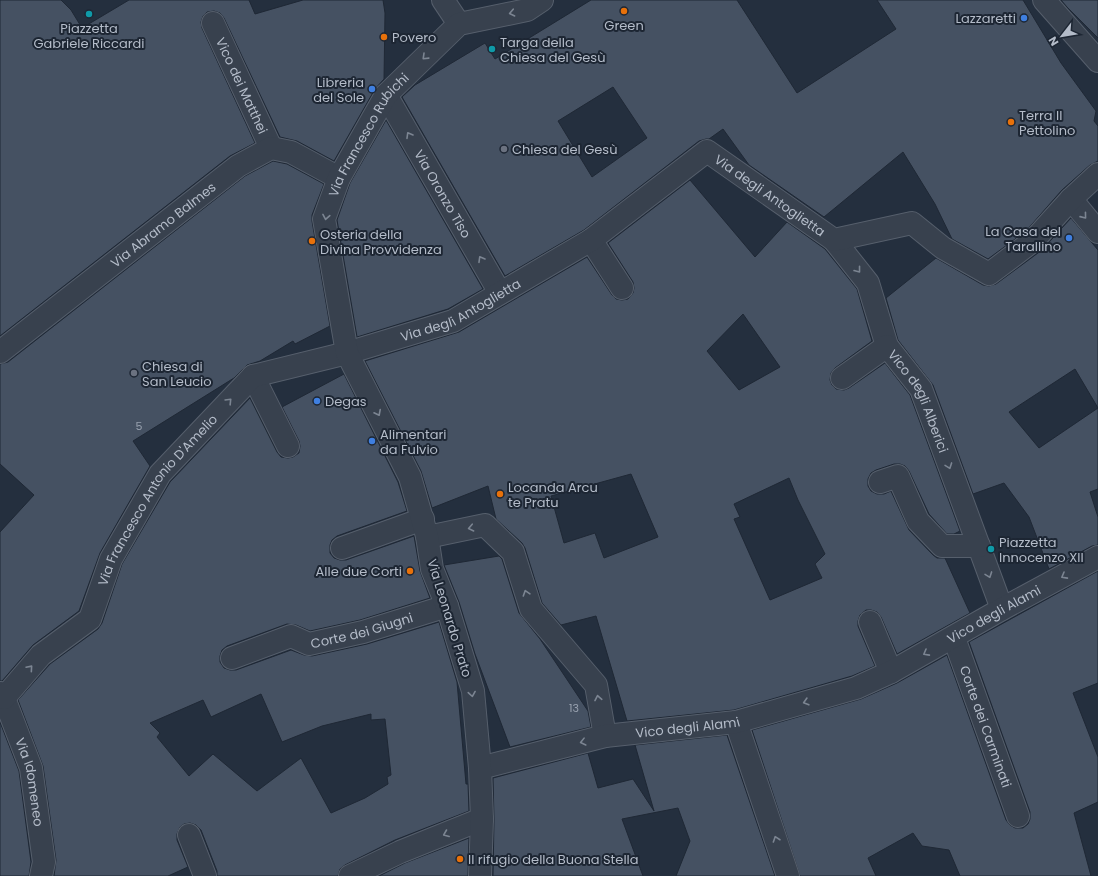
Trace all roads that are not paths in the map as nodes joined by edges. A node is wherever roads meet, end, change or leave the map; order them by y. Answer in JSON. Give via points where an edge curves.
{"nodes":[{"id":1,"x":443,"y":0,"type":"edge"},
{"id":2,"x":542,"y":0,"type":"edge"},
{"id":3,"x":1044,"y":0,"type":"edge"},
{"id":4,"x":213,"y":24,"type":"dead end"},
{"id":5,"x":459,"y":24,"type":"junction"},
{"id":6,"x":1098,"y":61,"type":"edge"},
{"id":7,"x":386,"y":95,"type":"junction"},
{"id":8,"x":271,"y":148,"type":"junction"},
{"id":9,"x":1098,"y":174,"type":"edge"},
{"id":10,"x":339,"y":178,"type":"junction"},
{"id":11,"x":1071,"y":199,"type":"junction"},
{"id":12,"x":1098,"y":232,"type":"edge"},
{"id":13,"x":591,"y":240,"type":"junction"},
{"id":14,"x":834,"y":240,"type":"junction"},
{"id":15,"x":622,"y":288,"type":"dead end"},
{"id":16,"x":500,"y":293,"type":"junction"},
{"id":17,"x":887,"y":346,"type":"junction"},
{"id":18,"x":0,"y":352,"type":"edge"},
{"id":19,"x":347,"y":353,"type":"junction"},
{"id":20,"x":253,"y":376,"type":"junction"},
{"id":21,"x":842,"y":378,"type":"dead end"},
{"id":22,"x":288,"y":446,"type":"dead end"},
{"id":23,"x":880,"y":482,"type":"dead end"},
{"id":24,"x":425,"y":527,"type":"junction"},
{"id":25,"x":979,"y":546,"type":"junction"},
{"id":26,"x":342,"y":548,"type":"dead end"},
{"id":27,"x":1098,"y":557,"type":"edge"},
{"id":28,"x":447,"y":606,"type":"junction"},
{"id":29,"x":1002,"y":610,"type":"junction"},
{"id":30,"x":870,"y":622,"type":"dead end"},
{"id":31,"x":954,"y":638,"type":"junction"},
{"id":32,"x":232,"y":658,"type":"dead end"},
{"id":33,"x":891,"y":672,"type":"junction"},
{"id":34,"x":2,"y":696,"type":"edge"},
{"id":35,"x":736,"y":722,"type":"junction"},
{"id":36,"x":605,"y":736,"type":"junction"},
{"id":37,"x":480,"y":768,"type":"junction"},
{"id":38,"x":1018,"y":816,"type":"dead end"},
{"id":39,"x":482,"y":819,"type":"junction"},
{"id":40,"x":189,"y":835,"type":"dead end"},
{"id":41,"x":41,"y":876,"type":"edge"},
{"id":42,"x":205,"y":876,"type":"edge"},
{"id":43,"x":350,"y":876,"type":"edge"},
{"id":44,"x":480,"y":876,"type":"edge"},
{"id":45,"x":788,"y":876,"type":"edge"}],
"edges":[{"from":1,"to":5,"type":"street"},
{"from":2,"to":5,"type":"street","one_way":true,"via":[[527,10]]},
{"from":3,"to":6,"type":"street"},
{"from":4,"to":8,"type":"street","name":"Vico dei Matthei"},
{"from":5,"to":7,"type":"street","name":"Via Francesco Rubichi","one_way":true},
{"from":7,"to":10,"type":"street","name":"Via Francesco Rubichi"},
{"from":16,"to":7,"type":"street","name":"Via Oronzo Tiso","one_way":true},
{"from":8,"to":10,"type":"street","via":[[291,152]]},
{"from":8,"to":18,"type":"street","name":"Via Abramo Balmes","via":[[238,166]]},
{"from":9,"to":11,"type":"street","name":"Via degli Antoglietta"},
{"from":10,"to":19,"type":"street","name":"Via Francesco Rubichi","one_way":true,"via":[[324,219]]},
{"from":11,"to":12,"type":"street","one_way":true},
{"from":11,"to":14,"type":"street","name":"Via degli Antoglietta","via":[[1034,240],[989,274],[943,248],[912,223]]},
{"from":13,"to":14,"type":"street","name":"Via degli Antoglietta","via":[[707,151]]},
{"from":13,"to":15,"type":"street"},
{"from":13,"to":16,"type":"street","name":"Via degli Antoglietta"},
{"from":14,"to":17,"type":"street","name":"Vico degli Alberici","one_way":true,"via":[[868,283]]},
{"from":16,"to":19,"type":"street","name":"Via degli Antoglietta","via":[[453,321]]},
{"from":17,"to":21,"type":"street"},
{"from":17,"to":25,"type":"street","name":"Vico degli Alberici","one_way":true,"via":[[921,389]]},
{"from":19,"to":20,"type":"street"},
{"from":19,"to":24,"type":"street","name":"Via Leonardo Prato","one_way":true,"via":[[410,477]]},
{"from":20,"to":22,"type":"street"},
{"from":34,"to":20,"type":"street","name":"Via Francesco Antonio D'Amelio","one_way":true,"via":[[41,655],[90,619],[111,559],[160,474]]},
{"from":23,"to":25,"type":"street","via":[[898,476],[918,521],[942,546]]},
{"from":24,"to":26,"type":"street"},
{"from":24,"to":28,"type":"street","name":"Via Leonardo Prato","via":[[432,569]]},
{"from":36,"to":24,"type":"street","one_way":true,"via":[[596,685],[531,609],[513,552],[485,525],[437,535]]},
{"from":25,"to":29,"type":"street","one_way":true},
{"from":27,"to":29,"type":"street","name":"Vico degli Alami","one_way":true},
{"from":28,"to":32,"type":"street","name":"Corte dei Giugni","via":[[363,632],[309,644],[290,636]]},
{"from":28,"to":37,"type":"street","name":"Via Leonardo Prato","one_way":true,"via":[[473,691]]},
{"from":29,"to":31,"type":"street","name":"Vico degli Alami"},
{"from":30,"to":33,"type":"street"},
{"from":31,"to":33,"type":"street","name":"Vico degli Alami","one_way":true},
{"from":31,"to":38,"type":"street","name":"Corte dei Carminati"},
{"from":33,"to":35,"type":"street","name":"Vico degli Alami","one_way":true,"via":[[856,688]]},
{"from":34,"to":41,"type":"street","name":"Via Idomeneo","via":[[31,768],[44,862]]},
{"from":35,"to":36,"type":"street","name":"Vico degli Alami"},
{"from":45,"to":35,"type":"street","one_way":true},
{"from":36,"to":37,"type":"street","name":"Vico degli Alami","one_way":true},
{"from":37,"to":39,"type":"street","name":"Via Leonardo Prato"},
{"from":39,"to":43,"type":"street","one_way":true,"via":[[400,852]]},
{"from":39,"to":44,"type":"street","name":"Via Leonardo Prato"},
{"from":40,"to":42,"type":"street"}]}
